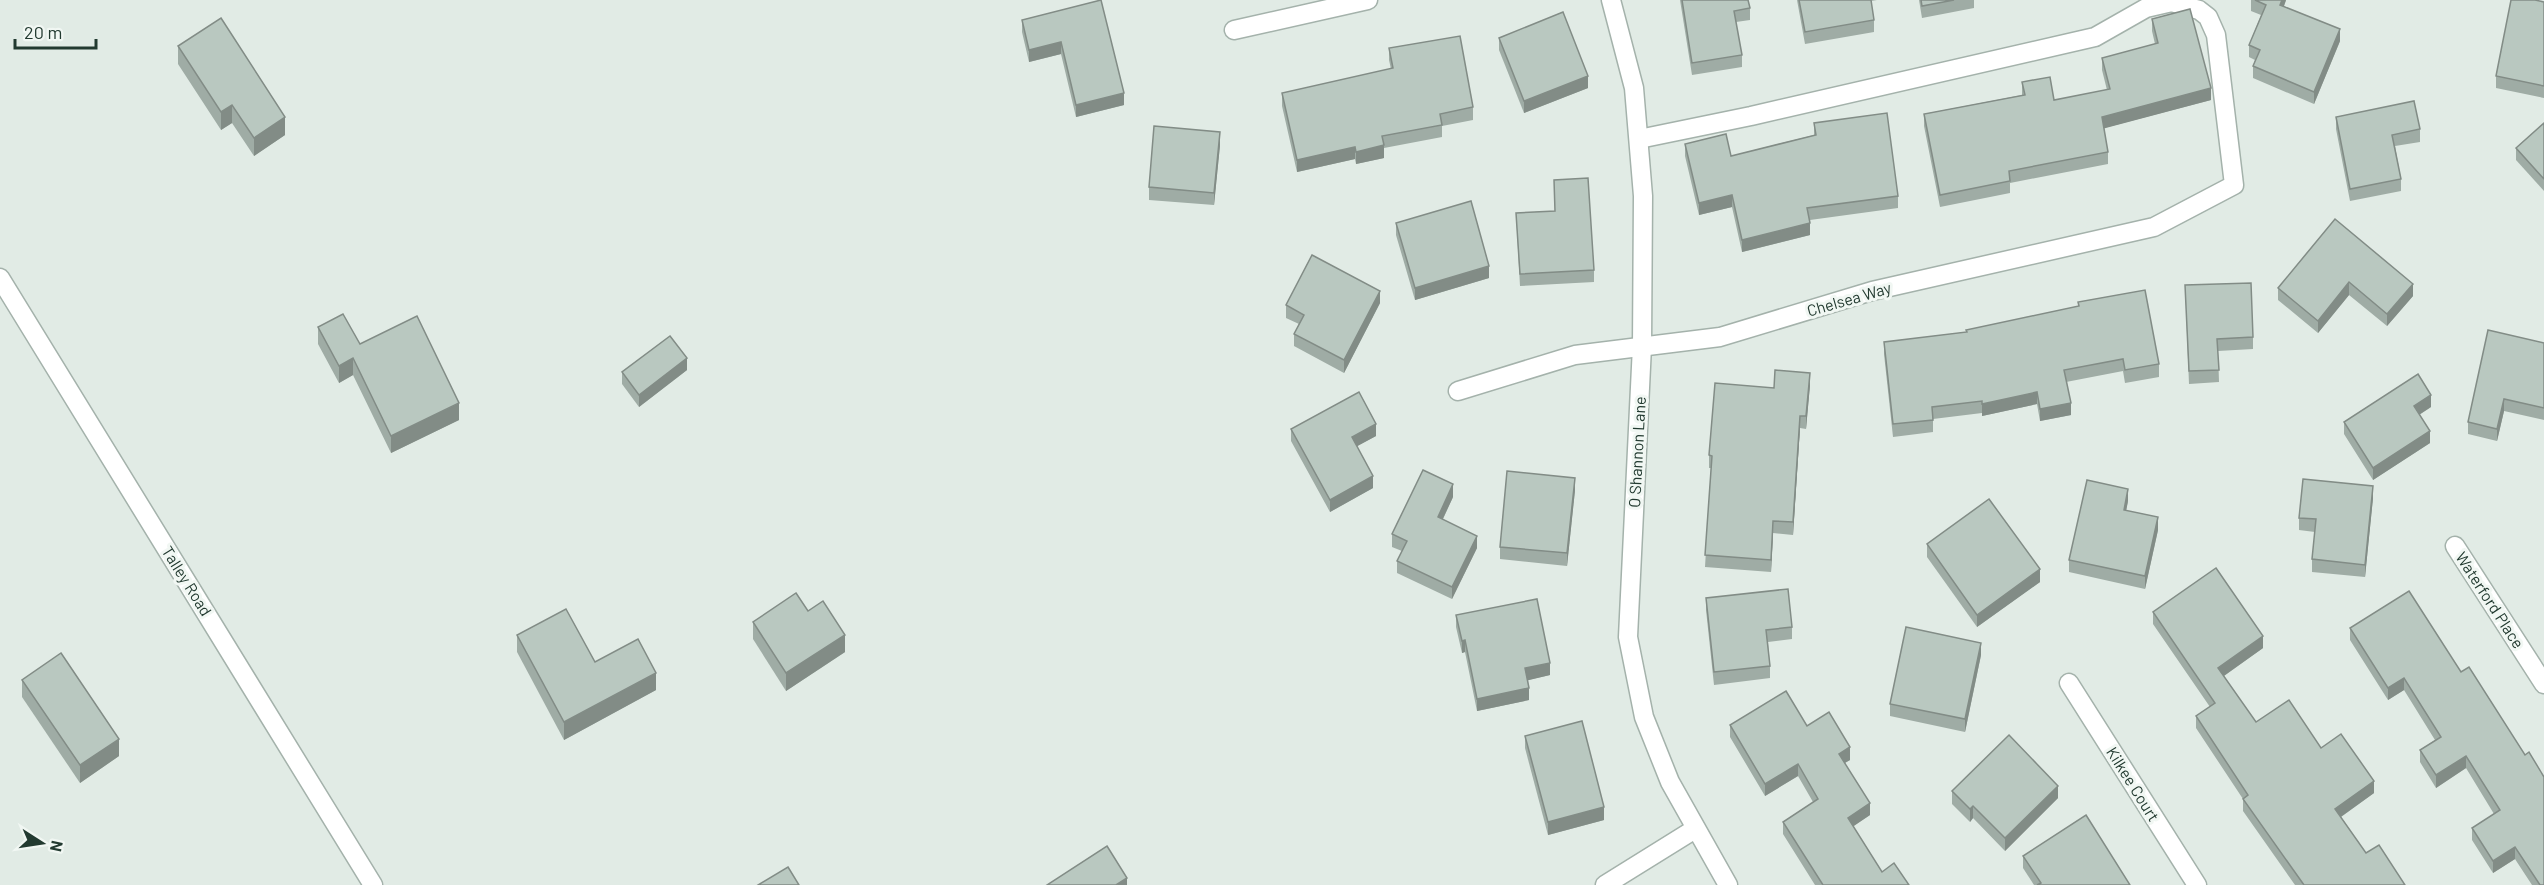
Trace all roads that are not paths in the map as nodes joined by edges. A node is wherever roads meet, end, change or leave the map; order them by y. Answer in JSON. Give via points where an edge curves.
{"nodes":[{"id":1,"x":1368,"y":0,"type":"edge"},
{"id":2,"x":1611,"y":0,"type":"edge"},
{"id":3,"x":1233,"y":30,"type":"dead end"},
{"id":4,"x":1639,"y":139,"type":"junction"},
{"id":5,"x":0,"y":278,"type":"edge"},
{"id":6,"x":1642,"y":346,"type":"junction"},
{"id":7,"x":1458,"y":391,"type":"dead end"},
{"id":8,"x":2455,"y":546,"type":"dead end"},
{"id":9,"x":2069,"y":683,"type":"dead end"},
{"id":10,"x":2544,"y":684,"type":"edge"},
{"id":11,"x":1695,"y":829,"type":"junction"},
{"id":12,"x":374,"y":885,"type":"edge"},
{"id":13,"x":1605,"y":885,"type":"edge"},
{"id":14,"x":1728,"y":885,"type":"edge"},
{"id":15,"x":2198,"y":885,"type":"edge"}],
"edges":[{"from":1,"to":3,"type":"street"},
{"from":2,"to":4,"type":"street","name":"O Shannon Lane","via":[[1634,88]]},
{"from":4,"to":6,"type":"street","name":"O Shannon Lane","via":[[1643,196]]},
{"from":4,"to":6,"type":"street","name":"Chelsea Way","via":[[2095,37],[2146,8],[2172,2],[2199,10],[2208,17],[2216,35],[2234,185],[2154,227],[1872,291],[1720,337]]},
{"from":5,"to":12,"type":"street","name":"Talley Road"},
{"from":6,"to":7,"type":"street","name":"Chelsea Way","via":[[1575,355]]},
{"from":6,"to":11,"type":"street","name":"O Shannon Lane","via":[[1628,637],[1644,717],[1670,782]]},
{"from":8,"to":10,"type":"street","name":"Waterford Place"},
{"from":9,"to":15,"type":"street","name":"Kilkee Court"},
{"from":11,"to":13,"type":"street"},
{"from":11,"to":14,"type":"street","name":"O Shannon Lane"}]}
